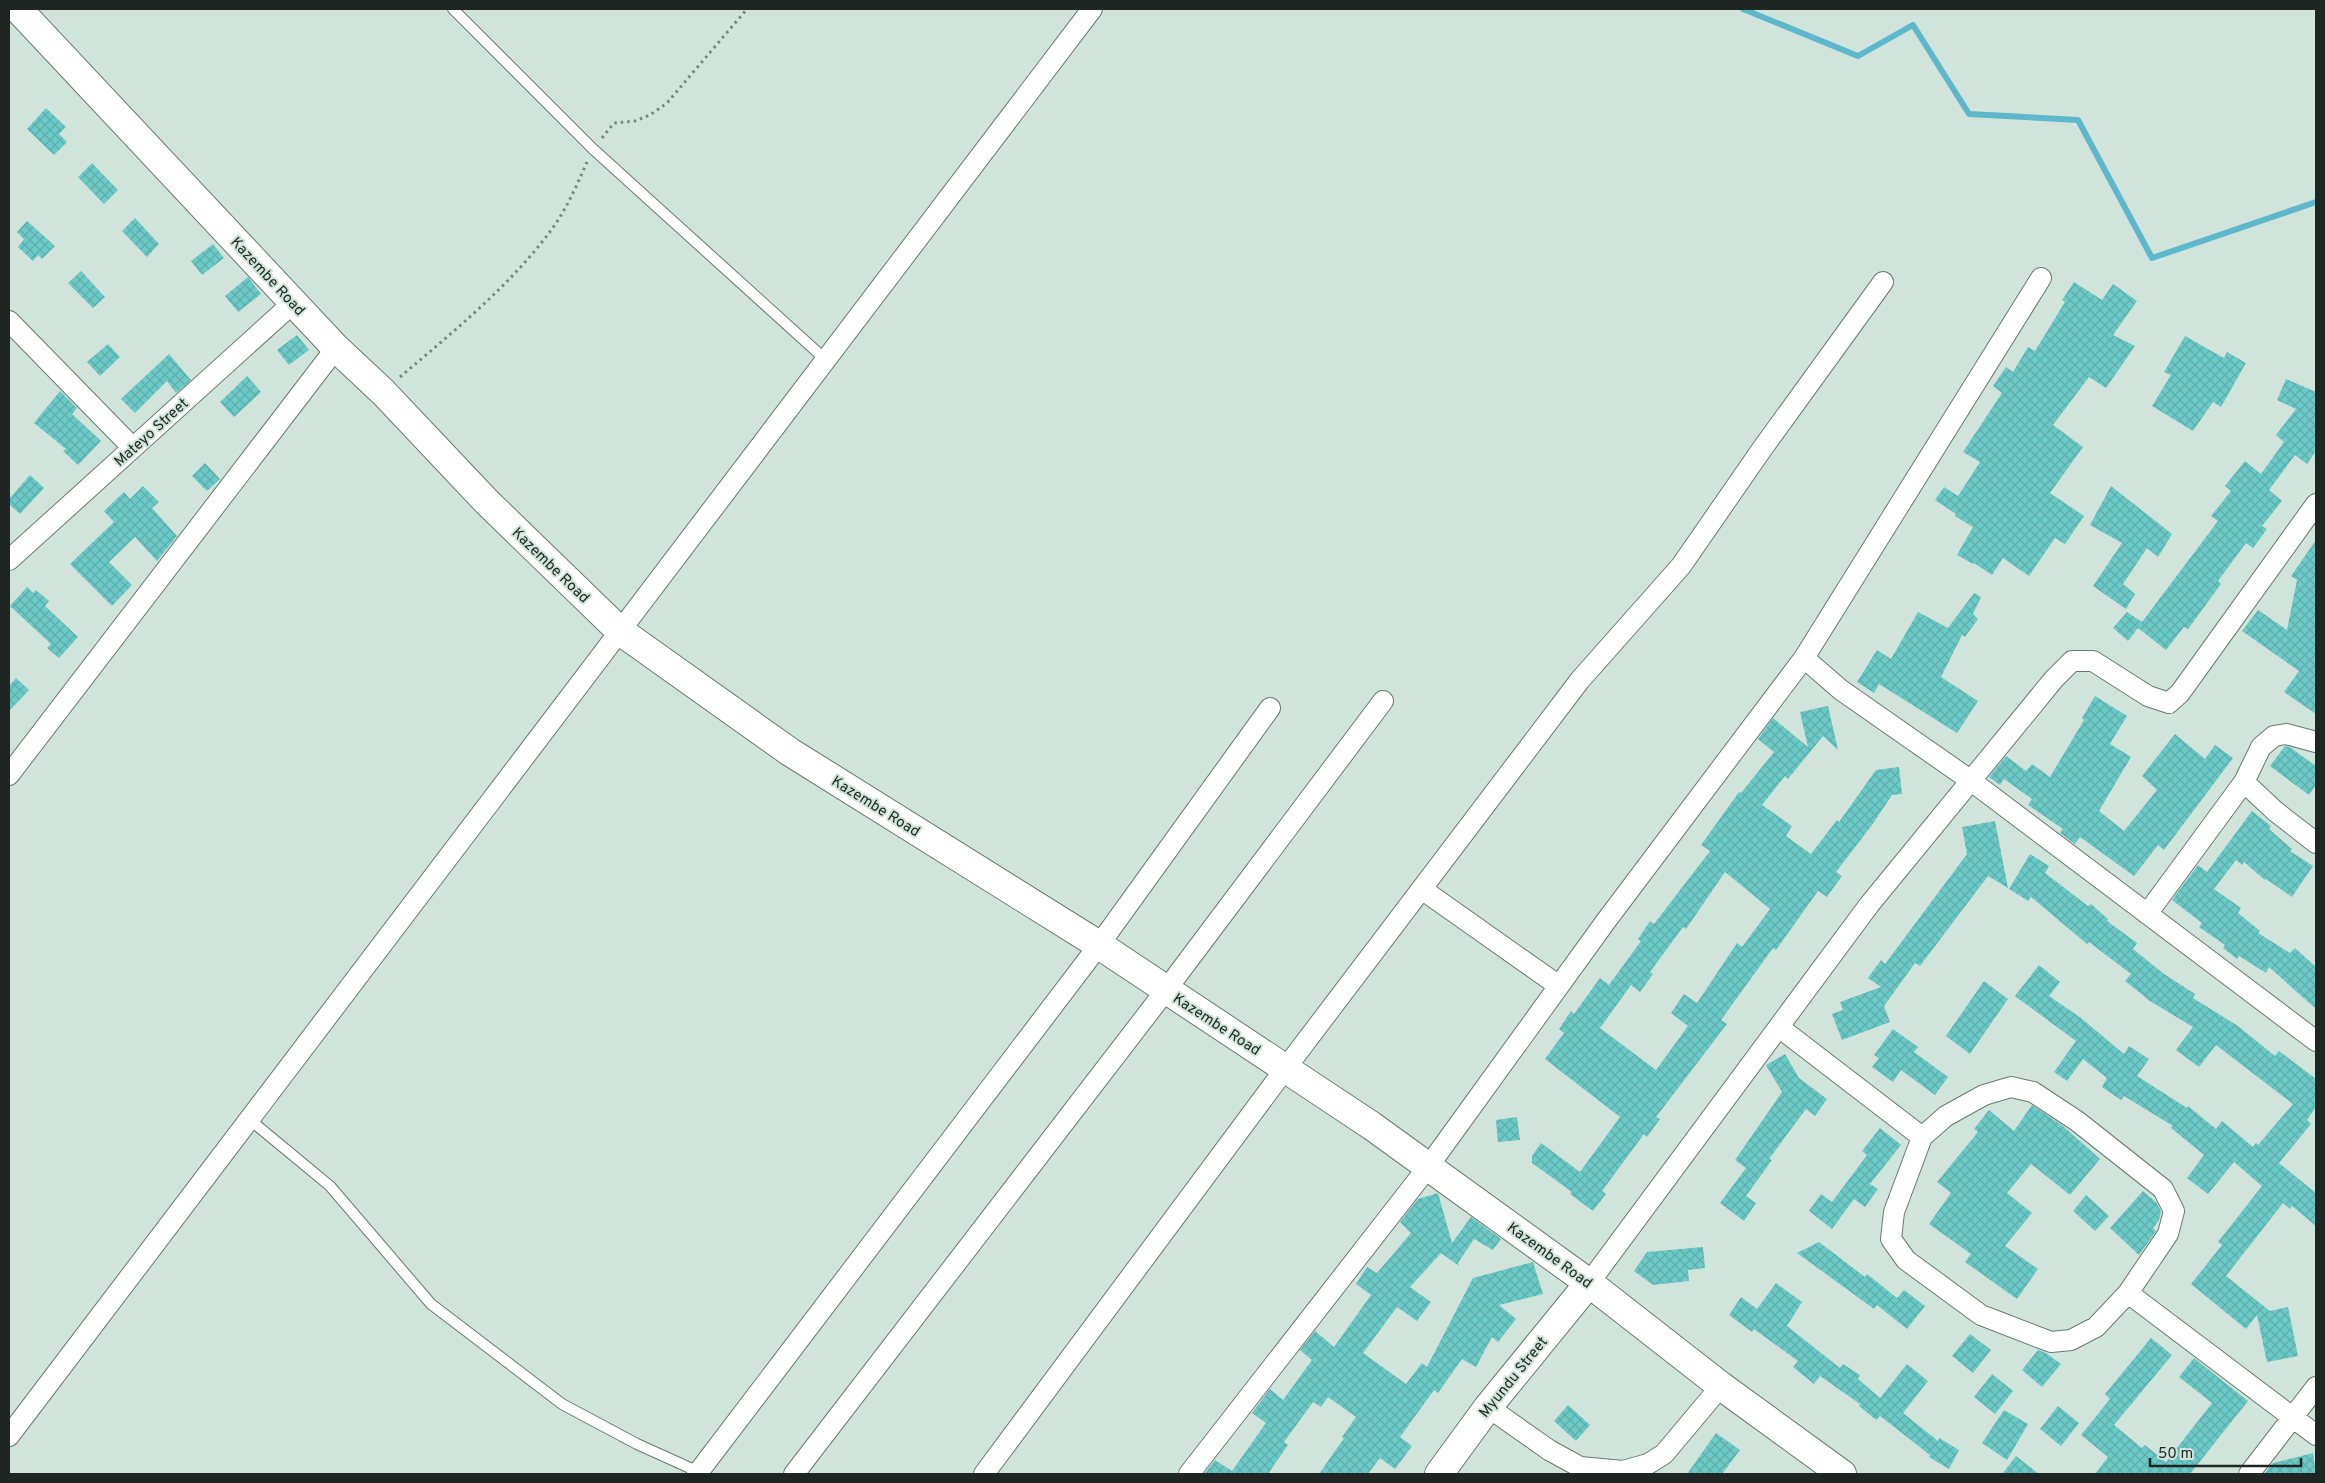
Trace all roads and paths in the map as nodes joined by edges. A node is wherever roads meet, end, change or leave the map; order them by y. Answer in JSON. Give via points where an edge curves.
{"nodes":[{"id":1,"x":18,"y":9,"type":"edge"},
{"id":2,"x":453,"y":9,"type":"edge"},
{"id":3,"x":747,"y":9,"type":"edge"},
{"id":4,"x":1092,"y":9,"type":"edge"},
{"id":5,"x":593,"y":149,"type":"junction"},
{"id":6,"x":2041,"y":278,"type":"dead end"},
{"id":7,"x":1883,"y":282,"type":"dead end"},
{"id":8,"x":293,"y":303,"type":"junction"},
{"id":9,"x":9,"y":321,"type":"edge"},
{"id":10,"x":336,"y":348,"type":"junction"},
{"id":11,"x":826,"y":360,"type":"junction"},
{"id":12,"x":383,"y":392,"type":"junction"},
{"id":13,"x":133,"y":448,"type":"junction"},
{"id":14,"x":2316,"y":504,"type":"edge"},
{"id":15,"x":9,"y":560,"type":"edge"},
{"id":16,"x":620,"y":630,"type":"junction"},
{"id":17,"x":1804,"y":658,"type":"junction"},
{"id":18,"x":1383,"y":701,"type":"dead end"},
{"id":19,"x":1270,"y":708,"type":"dead end"},
{"id":20,"x":2316,"y":742,"type":"edge"},
{"id":21,"x":9,"y":775,"type":"edge"},
{"id":22,"x":1970,"y":780,"type":"junction"},
{"id":23,"x":2244,"y":782,"type":"junction"},
{"id":24,"x":2316,"y":843,"type":"edge"},
{"id":25,"x":1423,"y":890,"type":"junction"},
{"id":26,"x":2147,"y":914,"type":"junction"},
{"id":27,"x":1099,"y":945,"type":"junction"},
{"id":28,"x":1559,"y":986,"type":"junction"},
{"id":29,"x":1166,"y":990,"type":"junction"},
{"id":30,"x":1780,"y":1028,"type":"junction"},
{"id":31,"x":2316,"y":1041,"type":"edge"},
{"id":32,"x":1286,"y":1069,"type":"junction"},
{"id":33,"x":249,"y":1119,"type":"junction"},
{"id":34,"x":1922,"y":1137,"type":"junction"},
{"id":35,"x":1428,"y":1167,"type":"junction"},
{"id":36,"x":1589,"y":1282,"type":"junction"},
{"id":37,"x":2128,"y":1292,"type":"junction"},
{"id":38,"x":1722,"y":1386,"type":"junction"},
{"id":39,"x":2316,"y":1387,"type":"edge"},
{"id":40,"x":1488,"y":1407,"type":"junction"},
{"id":41,"x":2292,"y":1418,"type":"junction"},
{"id":42,"x":2316,"y":1435,"type":"edge"},
{"id":43,"x":9,"y":1436,"type":"edge"},
{"id":44,"x":699,"y":1474,"type":"edge"},
{"id":45,"x":794,"y":1474,"type":"edge"},
{"id":46,"x":984,"y":1474,"type":"edge"},
{"id":47,"x":1190,"y":1474,"type":"edge"},
{"id":48,"x":1438,"y":1474,"type":"edge"},
{"id":49,"x":1842,"y":1474,"type":"edge"},
{"id":50,"x":2249,"y":1474,"type":"edge"}],
"edges":[{"from":1,"to":8,"type":"main road","name":"Kazembe Road"},
{"from":2,"to":5,"type":"lane"},
{"from":3,"to":5,"type":"path","via":[[667,103],[635,121],[614,123]]},
{"from":4,"to":11,"type":"street"},
{"from":5,"to":11,"type":"lane"},
{"from":5,"to":12,"type":"path","via":[[573,194],[552,228],[513,276]]},
{"from":6,"to":17,"type":"street"},
{"from":7,"to":25,"type":"street","via":[[1681,566],[1580,680]]},
{"from":8,"to":10,"type":"main road","name":"Kazembe Road"},
{"from":8,"to":13,"type":"street","name":"Mateyo Street"},
{"from":9,"to":13,"type":"street"},
{"from":10,"to":12,"type":"main road","name":"Kazembe Road"},
{"from":10,"to":21,"type":"street"},
{"from":11,"to":16,"type":"street"},
{"from":12,"to":16,"type":"main road","name":"Kazembe Road","via":[[488,503]]},
{"from":13,"to":15,"type":"street","name":"Mateyo Street"},
{"from":14,"to":22,"type":"street","via":[[2180,693],[2169,703],[2148,696],[2093,661],[2072,661]]},
{"from":16,"to":27,"type":"main road","name":"Kazembe Road","via":[[790,752]]},
{"from":16,"to":33,"type":"street"},
{"from":17,"to":22,"type":"street","via":[[1841,690]]},
{"from":17,"to":28,"type":"street"},
{"from":18,"to":29,"type":"street"},
{"from":19,"to":27,"type":"street"},
{"from":20,"to":23,"type":"street","via":[[2286,734],[2274,736],[2261,746]]},
{"from":22,"to":26,"type":"street"},
{"from":22,"to":30,"type":"street","via":[[1870,905]]},
{"from":23,"to":24,"type":"street"},
{"from":23,"to":26,"type":"street"},
{"from":25,"to":28,"type":"street"},
{"from":25,"to":32,"type":"street"},
{"from":26,"to":31,"type":"street"},
{"from":27,"to":29,"type":"main road","name":"Kazembe Road"},
{"from":27,"to":44,"type":"street"},
{"from":28,"to":35,"type":"street"},
{"from":29,"to":32,"type":"main road","name":"Kazembe Road"},
{"from":29,"to":45,"type":"street"},
{"from":30,"to":34,"type":"street"},
{"from":30,"to":36,"type":"street"},
{"from":32,"to":35,"type":"main road","name":"Kazembe Road"},
{"from":32,"to":46,"type":"street"},
{"from":33,"to":43,"type":"street"},
{"from":33,"to":44,"type":"lane","via":[[330,1186],[431,1304],[562,1404]]},
{"from":34,"to":37,"type":"street","via":[[1894,1212],[1891,1239],[1906,1260],[1981,1315],[2050,1342],[2071,1340],[2096,1327]]},
{"from":34,"to":37,"type":"street","via":[[1946,1116],[1984,1096],[2011,1087],[2032,1092],[2077,1121],[2163,1189],[2174,1211],[2168,1234]]},
{"from":35,"to":36,"type":"main road","name":"Kazembe Road"},
{"from":35,"to":47,"type":"street"},
{"from":36,"to":38,"type":"main road","name":"Kazembe Road"},
{"from":36,"to":40,"type":"main road","name":"Myundu Street"},
{"from":37,"to":41,"type":"street"},
{"from":38,"to":40,"type":"street","via":[[1664,1454],[1648,1464],[1623,1471],[1580,1467],[1549,1450]]},
{"from":38,"to":49,"type":"main road","name":"Kazembe Road"},
{"from":39,"to":41,"type":"street"},
{"from":40,"to":48,"type":"main road","name":"Myundu Street"},
{"from":41,"to":42,"type":"street"},
{"from":41,"to":50,"type":"street"}]}
